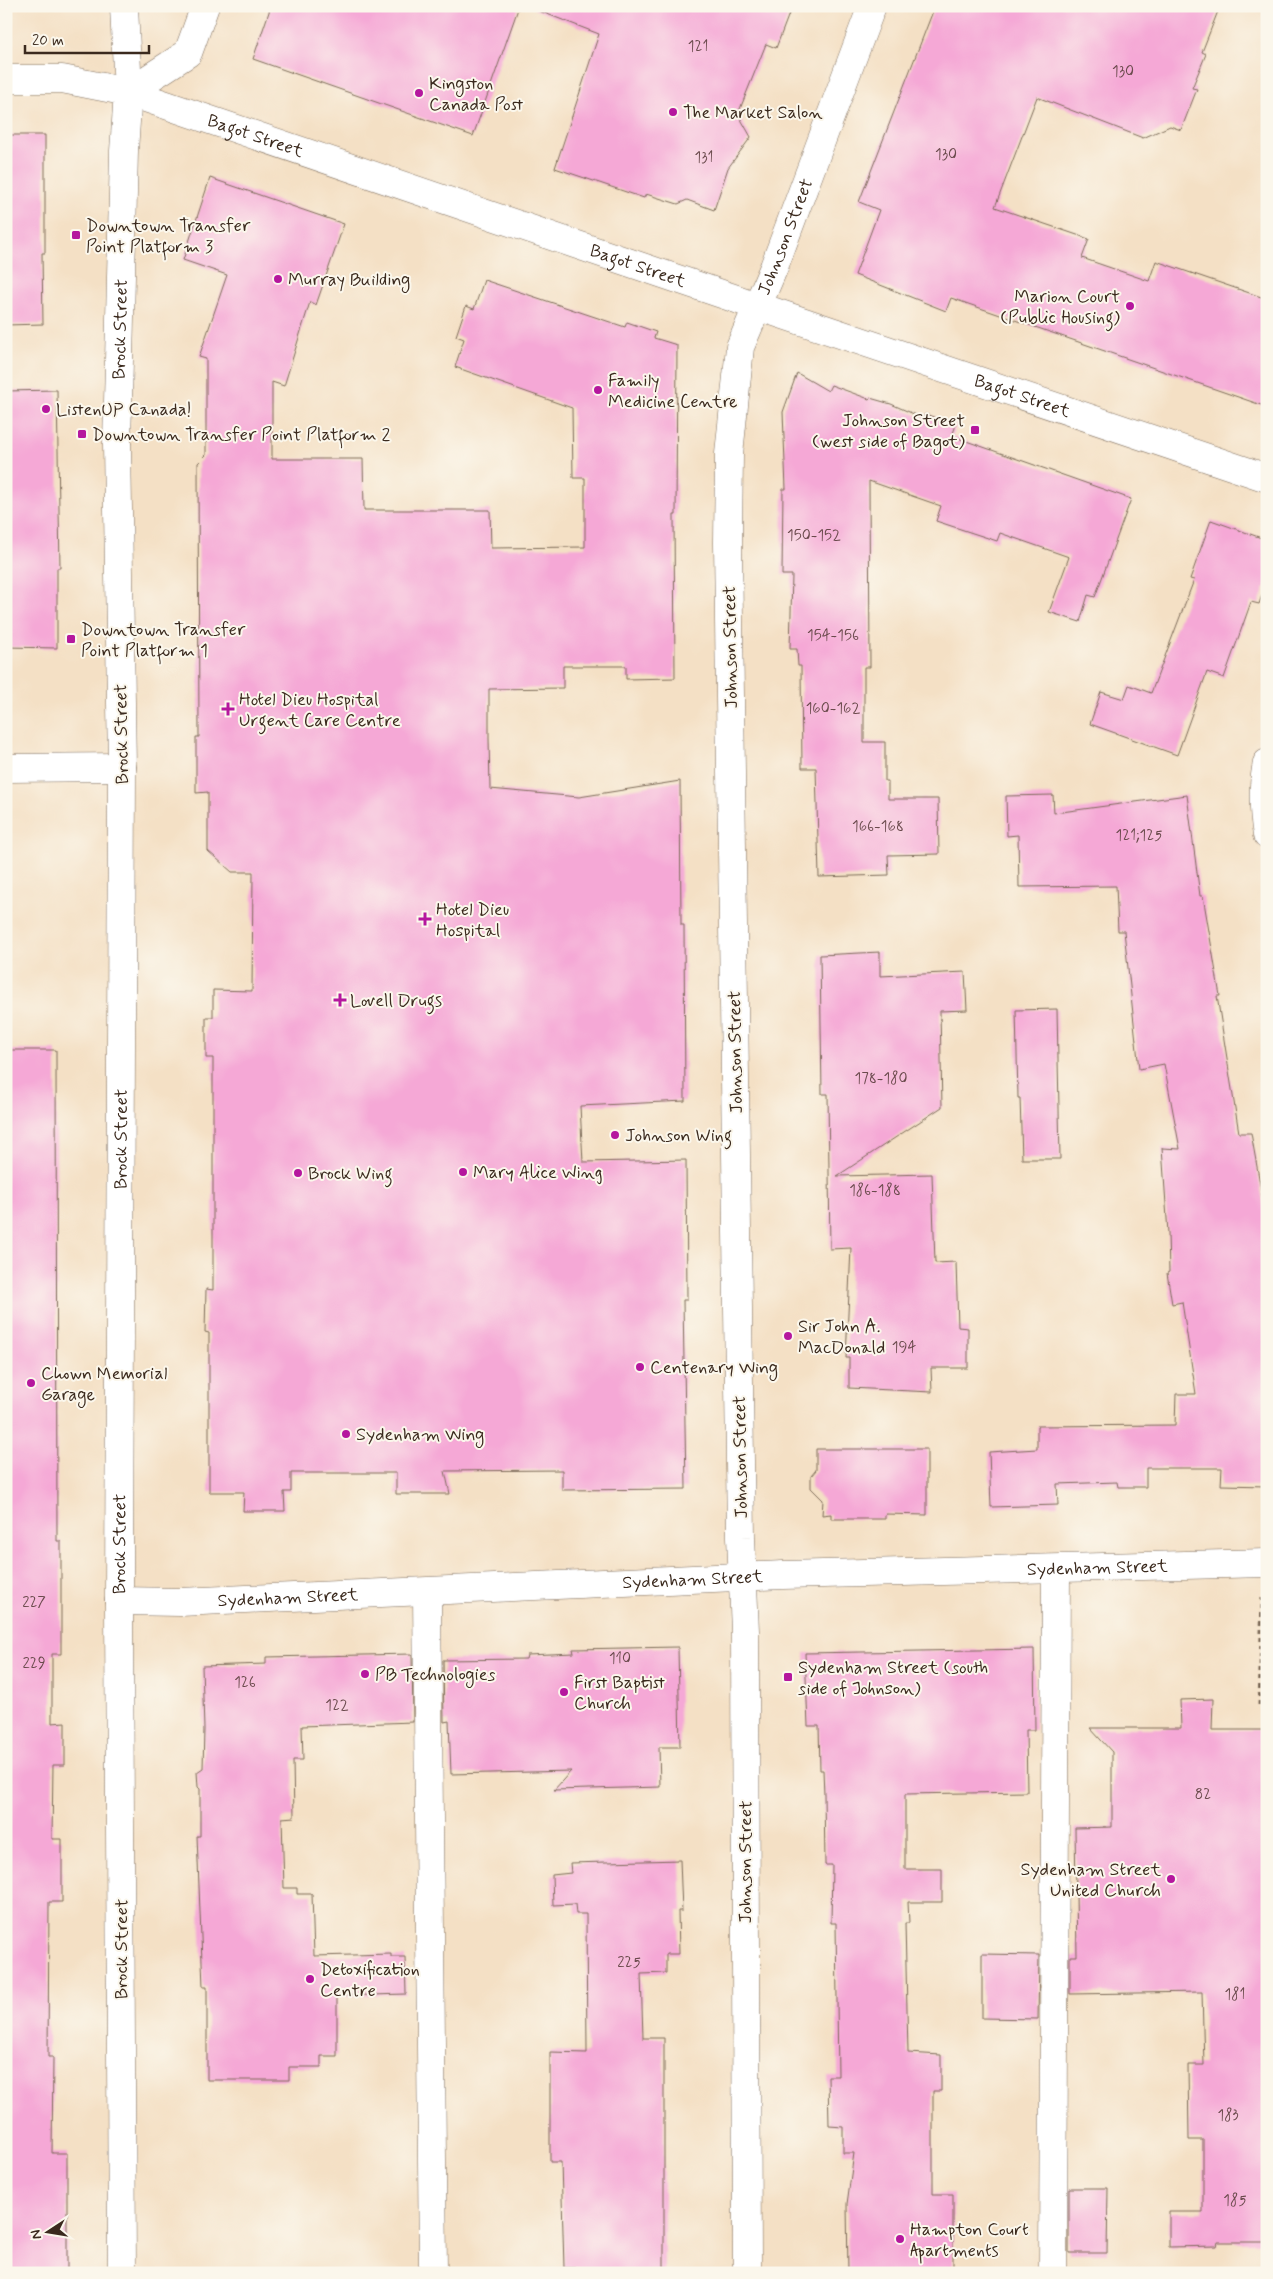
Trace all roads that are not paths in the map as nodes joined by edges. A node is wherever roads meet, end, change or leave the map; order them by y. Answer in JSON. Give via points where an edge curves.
{"nodes":[{"id":1,"x":124,"y":6,"type":"edge"},
{"id":2,"x":205,"y":6,"type":"edge"},
{"id":3,"x":872,"y":6,"type":"edge"},
{"id":4,"x":6,"y":79,"type":"edge"},
{"id":5,"x":128,"y":92,"type":"junction"},
{"id":6,"x":757,"y":306,"type":"junction"},
{"id":7,"x":1267,"y":478,"type":"edge"},
{"id":8,"x":1267,"y":763,"type":"edge"},
{"id":9,"x":122,"y":767,"type":"junction"},
{"id":10,"x":6,"y":768,"type":"edge"},
{"id":11,"x":1267,"y":835,"type":"edge"},
{"id":12,"x":1267,"y":1564,"type":"edge"},
{"id":13,"x":1056,"y":1569,"type":"junction"},
{"id":14,"x":742,"y":1578,"type":"junction"},
{"id":15,"x":427,"y":1592,"type":"junction"},
{"id":16,"x":119,"y":1601,"type":"junction"},
{"id":17,"x":122,"y":2273,"type":"edge"},
{"id":18,"x":433,"y":2273,"type":"edge"},
{"id":19,"x":747,"y":2273,"type":"edge"},
{"id":20,"x":1053,"y":2273,"type":"edge"}],
"edges":[{"from":1,"to":5,"type":"main road","name":"Brock Street"},
{"from":2,"to":5,"type":"main road","via":[[188,53]]},
{"from":3,"to":6,"type":"main road","name":"Johnson Street"},
{"from":4,"to":5,"type":"main road","name":"Bagot Street","via":[[62,78]]},
{"from":5,"to":6,"type":"main road","name":"Bagot Street"},
{"from":5,"to":9,"type":"main road","name":"Brock Street","via":[[117,444]]},
{"from":6,"to":7,"type":"main road","name":"Bagot Street"},
{"from":6,"to":14,"type":"main road","name":"Johnson Street","via":[[740,347],[729,454]]},
{"from":8,"to":11,"type":"main road","via":[[1263,814]]},
{"from":9,"to":10,"type":"main road"},
{"from":9,"to":16,"type":"main road","name":"Brock Street"},
{"from":12,"to":13,"type":"main road","name":"Sydenham Street"},
{"from":13,"to":14,"type":"main road","name":"Sydenham Street"},
{"from":13,"to":20,"type":"main road"},
{"from":14,"to":15,"type":"main road","name":"Sydenham Street"},
{"from":14,"to":19,"type":"main road","name":"Johnson Street","via":[[745,1641]]},
{"from":15,"to":16,"type":"main road","name":"Sydenham Street","via":[[180,1602]]},
{"from":15,"to":18,"type":"main road"},
{"from":16,"to":17,"type":"main road","name":"Brock Street"}]}
